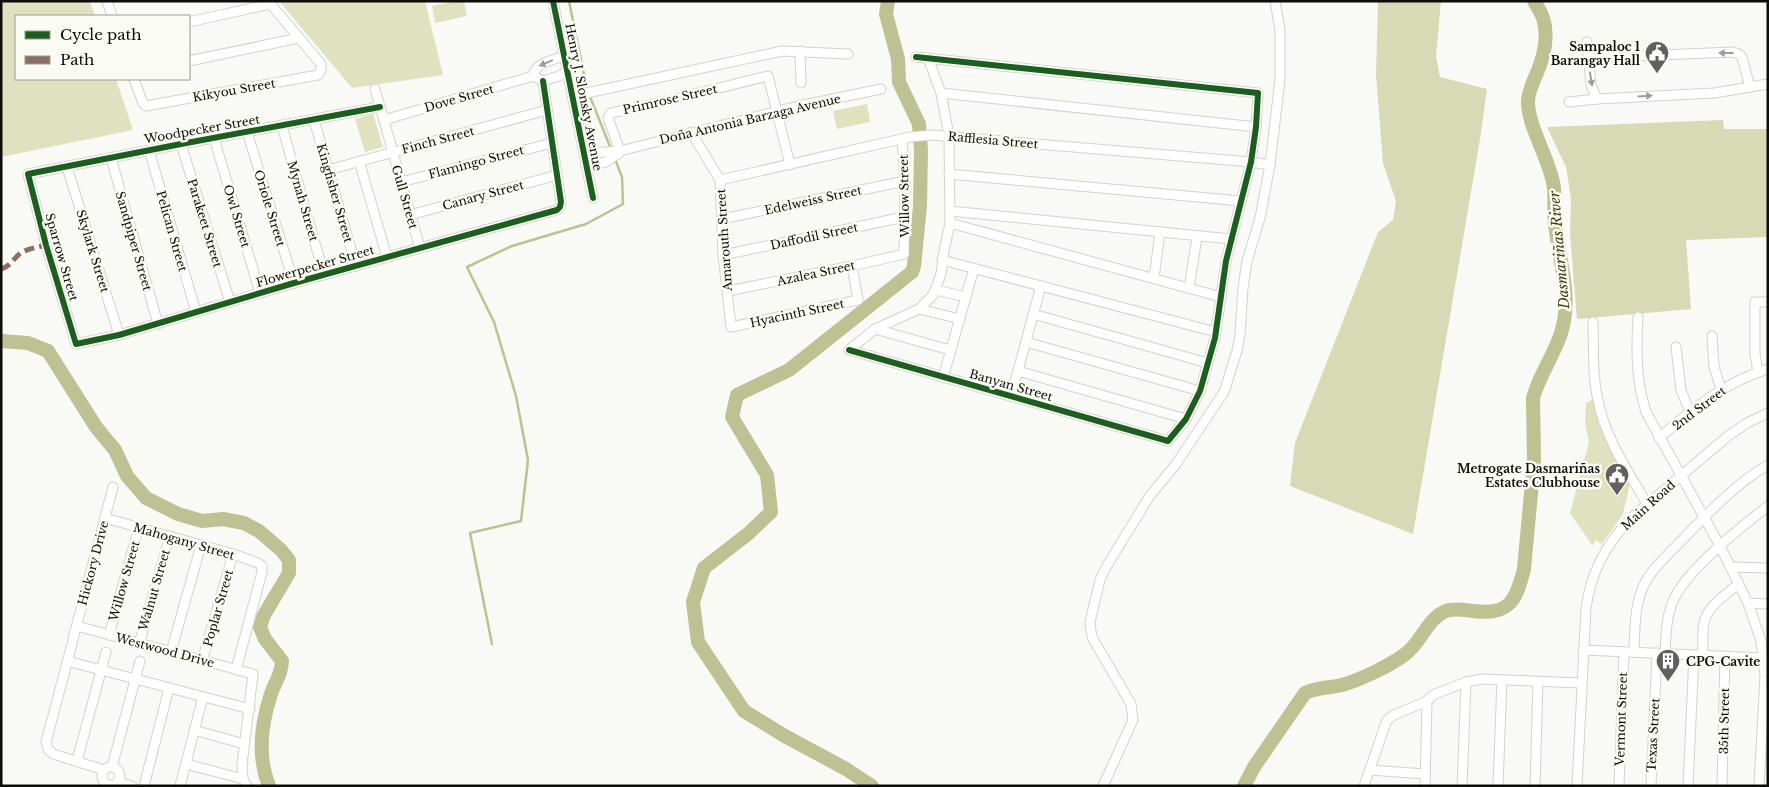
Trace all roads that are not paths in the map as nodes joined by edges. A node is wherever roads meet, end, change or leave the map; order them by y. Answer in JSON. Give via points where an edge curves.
{"nodes":[{"id":1,"x":107,"y":1,"type":"edge"},
{"id":2,"x":553,"y":1,"type":"edge"},
{"id":3,"x":1275,"y":1,"type":"edge"},
{"id":4,"x":269,"y":3,"type":"edge"},
{"id":5,"x":112,"y":15,"type":"edge"},
{"id":6,"x":190,"y":22,"type":"edge"},
{"id":7,"x":299,"y":38,"type":"junction"},
{"id":8,"x":1587,"y":42,"type":"dead end"},
{"id":9,"x":800,"y":51,"type":"junction"},
{"id":10,"x":848,"y":54,"type":"dead end"},
{"id":11,"x":565,"y":56,"type":"junction"},
{"id":12,"x":916,"y":57,"type":"dead end"},
{"id":13,"x":928,"y":58,"type":"junction"},
{"id":14,"x":1588,"y":58,"type":"junction"},
{"id":15,"x":190,"y":61,"type":"edge"},
{"id":16,"x":568,"y":71,"type":"junction"},
{"id":17,"x":534,"y":76,"type":"junction"},
{"id":18,"x":134,"y":80,"type":"edge"},
{"id":19,"x":543,"y":81,"type":"junction"},
{"id":20,"x":801,"y":83,"type":"dead end"},
{"id":21,"x":1768,"y":84,"type":"edge"},
{"id":22,"x":1750,"y":87,"type":"junction"},
{"id":23,"x":375,"y":89,"type":"dead end"},
{"id":24,"x":881,"y":89,"type":"dead end"},
{"id":25,"x":941,"y":93,"type":"junction"},
{"id":26,"x":573,"y":96,"type":"junction"},
{"id":27,"x":1597,"y":99,"type":"junction"},
{"id":28,"x":1568,"y":102,"type":"dead end"},
{"id":29,"x":380,"y":108,"type":"junction"},
{"id":30,"x":547,"y":110,"type":"junction"},
{"id":31,"x":778,"y":112,"type":"junction"},
{"id":32,"x":314,"y":120,"type":"junction"},
{"id":33,"x":384,"y":120,"type":"junction"},
{"id":34,"x":282,"y":126,"type":"junction"},
{"id":35,"x":1256,"y":127,"type":"junction"},
{"id":36,"x":247,"y":132,"type":"junction"},
{"id":37,"x":691,"y":132,"type":"junction"},
{"id":38,"x":949,"y":136,"type":"junction"},
{"id":39,"x":214,"y":138,"type":"junction"},
{"id":40,"x":906,"y":138,"type":"junction"},
{"id":41,"x":552,"y":143,"type":"junction"},
{"id":42,"x":181,"y":144,"type":"junction"},
{"id":43,"x":149,"y":150,"type":"junction"},
{"id":44,"x":620,"y":151,"type":"junction"},
{"id":45,"x":393,"y":152,"type":"junction"},
{"id":46,"x":584,"y":156,"type":"junction"},
{"id":47,"x":110,"y":158,"type":"junction"},
{"id":48,"x":359,"y":161,"type":"junction"},
{"id":49,"x":1251,"y":162,"type":"junction"},
{"id":50,"x":790,"y":165,"type":"junction"},
{"id":51,"x":1270,"y":165,"type":"junction"},
{"id":52,"x":586,"y":166,"type":"junction"},
{"id":53,"x":67,"y":167,"type":"junction"},
{"id":54,"x":328,"y":170,"type":"junction"},
{"id":55,"x":950,"y":174,"type":"junction"},
{"id":56,"x":557,"y":175,"type":"junction"},
{"id":57,"x":28,"y":176,"type":"joint"},
{"id":58,"x":720,"y":180,"type":"junction"},
{"id":59,"x":401,"y":182,"type":"junction"},
{"id":60,"x":905,"y":182,"type":"junction"},
{"id":61,"x":593,"y":198,"type":"dead end"},
{"id":62,"x":1240,"y":201,"type":"junction"},
{"id":63,"x":950,"y":210,"type":"junction"},
{"id":64,"x":410,"y":214,"type":"junction"},
{"id":65,"x":904,"y":217,"type":"junction"},
{"id":66,"x":722,"y":219,"type":"junction"},
{"id":67,"x":950,"y":224,"type":"junction"},
{"id":68,"x":1160,"y":232,"type":"junction"},
{"id":69,"x":1197,"y":237,"type":"junction"},
{"id":70,"x":1231,"y":239,"type":"junction"},
{"id":71,"x":420,"y":248,"type":"junction"},
{"id":72,"x":904,"y":254,"type":"joint"},
{"id":73,"x":723,"y":255,"type":"junction"},
{"id":74,"x":387,"y":257,"type":"junction"},
{"id":75,"x":942,"y":260,"type":"junction"},
{"id":76,"x":356,"y":266,"type":"junction"},
{"id":77,"x":852,"y":266,"type":"junction"},
{"id":78,"x":974,"y":268,"type":"junction"},
{"id":79,"x":324,"y":275,"type":"junction"},
{"id":80,"x":1154,"y":278,"type":"junction"},
{"id":81,"x":294,"y":283,"type":"junction"},
{"id":82,"x":1041,"y":286,"type":"junction"},
{"id":83,"x":1189,"y":288,"type":"junction"},
{"id":84,"x":936,"y":290,"type":"junction"},
{"id":85,"x":728,"y":291,"type":"junction"},
{"id":86,"x":260,"y":293,"type":"junction"},
{"id":87,"x":966,"y":297,"type":"junction"},
{"id":88,"x":1221,"y":297,"type":"junction"},
{"id":89,"x":230,"y":302,"type":"junction"},
{"id":90,"x":1768,"y":302,"type":"edge"},
{"id":91,"x":919,"y":309,"type":"junction"},
{"id":92,"x":196,"y":312,"type":"junction"},
{"id":93,"x":1033,"y":314,"type":"junction"},
{"id":94,"x":1638,"y":317,"type":"dead end"},
{"id":95,"x":960,"y":319,"type":"junction"},
{"id":96,"x":1593,"y":322,"type":"dead end"},
{"id":97,"x":158,"y":324,"type":"junction"},
{"id":98,"x":731,"y":327,"type":"joint"},
{"id":99,"x":875,"y":329,"type":"junction"},
{"id":100,"x":1216,"y":332,"type":"junction"},
{"id":101,"x":119,"y":335,"type":"junction"},
{"id":102,"x":1712,"y":336,"type":"dead end"},
{"id":103,"x":1026,"y":342,"type":"junction"},
{"id":104,"x":76,"y":344,"type":"joint"},
{"id":105,"x":1676,"y":347,"type":"dead end"},
{"id":106,"x":950,"y":350,"type":"junction"},
{"id":107,"x":1208,"y":363,"type":"junction"},
{"id":108,"x":1768,"y":369,"type":"edge"},
{"id":109,"x":1018,"y":371,"type":"junction"},
{"id":110,"x":1758,"y":372,"type":"junction"},
{"id":111,"x":943,"y":378,"type":"junction"},
{"id":112,"x":1721,"y":389,"type":"junction"},
{"id":113,"x":1200,"y":392,"type":"junction"},
{"id":114,"x":1011,"y":396,"type":"junction"},
{"id":115,"x":1690,"y":412,"type":"junction"},
{"id":116,"x":1768,"y":413,"type":"edge"},
{"id":117,"x":1186,"y":418,"type":"junction"},
{"id":118,"x":1659,"y":438,"type":"junction"},
{"id":119,"x":1768,"y":465,"type":"edge"},
{"id":120,"x":1681,"y":476,"type":"junction"},
{"id":121,"x":113,"y":487,"type":"dead end"},
{"id":122,"x":1647,"y":504,"type":"junction"},
{"id":123,"x":1768,"y":506,"type":"edge"},
{"id":124,"x":1705,"y":517,"type":"junction"},
{"id":125,"x":105,"y":518,"type":"junction"},
{"id":126,"x":139,"y":527,"type":"junction"},
{"id":127,"x":170,"y":536,"type":"junction"},
{"id":128,"x":201,"y":545,"type":"junction"},
{"id":129,"x":1720,"y":546,"type":"junction"},
{"id":130,"x":233,"y":554,"type":"junction"},
{"id":131,"x":1730,"y":567,"type":"junction"},
{"id":132,"x":1768,"y":568,"type":"edge"},
{"id":133,"x":1738,"y":584,"type":"junction"},
{"id":134,"x":1748,"y":603,"type":"junction"},
{"id":135,"x":1768,"y":604,"type":"edge"},
{"id":136,"x":76,"y":626,"type":"junction"},
{"id":137,"x":109,"y":635,"type":"junction"},
{"id":138,"x":1764,"y":641,"type":"edge"},
{"id":139,"x":139,"y":644,"type":"junction"},
{"id":140,"x":1583,"y":650,"type":"junction"},
{"id":141,"x":106,"y":652,"type":"dead end"},
{"id":142,"x":171,"y":652,"type":"junction"},
{"id":143,"x":1624,"y":652,"type":"junction"},
{"id":144,"x":1634,"y":652,"type":"junction"},
{"id":145,"x":1661,"y":654,"type":"junction"},
{"id":146,"x":1698,"y":655,"type":"junction"},
{"id":147,"x":1725,"y":656,"type":"junction"},
{"id":148,"x":1763,"y":658,"type":"junction"},
{"id":149,"x":67,"y":661,"type":"junction"},
{"id":150,"x":140,"y":661,"type":"dead end"},
{"id":151,"x":202,"y":661,"type":"junction"},
{"id":152,"x":101,"y":670,"type":"junction"},
{"id":153,"x":236,"y":670,"type":"junction"},
{"id":154,"x":1766,"y":676,"type":"edge"},
{"id":155,"x":136,"y":679,"type":"junction"},
{"id":156,"x":1502,"y":680,"type":"junction"},
{"id":157,"x":1466,"y":682,"type":"junction"},
{"id":158,"x":1538,"y":682,"type":"junction"},
{"id":159,"x":1581,"y":683,"type":"junction"},
{"id":160,"x":169,"y":688,"type":"junction"},
{"id":161,"x":203,"y":697,"type":"junction"},
{"id":162,"x":1427,"y":701,"type":"junction"},
{"id":163,"x":250,"y":709,"type":"junction"},
{"id":164,"x":1765,"y":711,"type":"edge"},
{"id":165,"x":194,"y":730,"type":"junction"},
{"id":166,"x":244,"y":744,"type":"junction"},
{"id":167,"x":1764,"y":749,"type":"edge"},
{"id":168,"x":77,"y":761,"type":"junction"},
{"id":169,"x":186,"y":764,"type":"junction"},
{"id":170,"x":108,"y":768,"type":"junction"},
{"id":171,"x":1370,"y":770,"type":"junction"},
{"id":172,"x":1425,"y":774,"type":"junction"},
{"id":173,"x":118,"y":782,"type":"junction"},
{"id":174,"x":245,"y":782,"type":"edge"},
{"id":175,"x":108,"y":785,"type":"edge"},
{"id":176,"x":132,"y":786,"type":"edge"},
{"id":177,"x":144,"y":786,"type":"edge"},
{"id":178,"x":180,"y":786,"type":"edge"},
{"id":179,"x":1103,"y":786,"type":"edge"},
{"id":180,"x":1364,"y":786,"type":"edge"},
{"id":181,"x":1425,"y":786,"type":"edge"},
{"id":182,"x":1462,"y":786,"type":"edge"},
{"id":183,"x":1498,"y":786,"type":"edge"},
{"id":184,"x":1535,"y":786,"type":"edge"},
{"id":185,"x":1577,"y":786,"type":"edge"},
{"id":186,"x":1619,"y":786,"type":"edge"},
{"id":187,"x":1651,"y":786,"type":"edge"},
{"id":188,"x":1688,"y":786,"type":"edge"},
{"id":189,"x":1722,"y":786,"type":"edge"},
{"id":190,"x":1759,"y":786,"type":"edge"}],
"edges":[{"from":1,"to":5,"type":"street"},
{"from":2,"to":11,"type":"street","name":"Henry J. Slonsky Avenue"},
{"from":3,"to":51,"type":"street","via":[[1280,30],[1280,79]]},
{"from":4,"to":6,"type":"street"},
{"from":4,"to":7,"type":"street"},
{"from":7,"to":15,"type":"street"},
{"from":7,"to":18,"type":"street","name":"Kikyou Street","via":[[321,64],[318,75],[146,106]]},
{"from":8,"to":14,"type":"street"},
{"from":9,"to":10,"type":"street"},
{"from":9,"to":20,"type":"street"},
{"from":9,"to":26,"type":"street","via":[[782,51]]},
{"from":11,"to":16,"type":"street","name":"Henry J. Slonsky Avenue"},
{"from":11,"to":17,"type":"street","name":"Dove Street","one_way":true,"via":[[536,68]]},
{"from":12,"to":13,"type":"street"},
{"from":13,"to":25,"type":"street"},
{"from":13,"to":35,"type":"street","via":[[1258,93]]},
{"from":22,"to":14,"type":"street","one_way":true,"via":[[1742,57],[1733,52]]},
{"from":14,"to":27,"type":"street","one_way":true,"via":[[1591,85]]},
{"from":16,"to":19,"type":"street"},
{"from":16,"to":26,"type":"street","name":"Henry J. Slonsky Avenue"},
{"from":17,"to":19,"type":"street"},
{"from":17,"to":33,"type":"street","name":"Dove Street"},
{"from":19,"to":30,"type":"street"},
{"from":21,"to":22,"type":"street"},
{"from":27,"to":22,"type":"street","one_way":true,"via":[[1714,93]]},
{"from":23,"to":29,"type":"street","name":"Gull Street"},
{"from":24,"to":31,"type":"street","name":"Doña Antonia Barzaga Avenue"},
{"from":25,"to":35,"type":"street"},
{"from":25,"to":38,"type":"street"},
{"from":26,"to":46,"type":"street","name":"Henry J. Slonsky Avenue"},
{"from":27,"to":28,"type":"street"},
{"from":29,"to":32,"type":"street","name":"Woodpecker Street"},
{"from":29,"to":33,"type":"street","name":"Gull Street"},
{"from":30,"to":41,"type":"street"},
{"from":30,"to":45,"type":"street","name":"Finch Street"},
{"from":31,"to":37,"type":"street","name":"Doña Antonia Barzaga Avenue"},
{"from":31,"to":44,"type":"street","name":"Primrose Street","via":[[768,76],[611,113],[609,123]]},
{"from":31,"to":50,"type":"street"},
{"from":32,"to":34,"type":"street","name":"Woodpecker Street"},
{"from":32,"to":54,"type":"street","name":"Kingfisher Street"},
{"from":33,"to":45,"type":"street","name":"Gull Street"},
{"from":34,"to":36,"type":"street","name":"Woodpecker Street"},
{"from":34,"to":79,"type":"street","name":"Mynah Street"},
{"from":35,"to":49,"type":"street"},
{"from":36,"to":39,"type":"street","name":"Woodpecker Street"},
{"from":36,"to":81,"type":"street","name":"Oriole Street"},
{"from":37,"to":44,"type":"street","name":"Doña Antonia Barzaga Avenue"},
{"from":37,"to":58,"type":"street","name":"Amarouth Street"},
{"from":38,"to":40,"type":"street","name":"Rafflesia Street"},
{"from":38,"to":49,"type":"street","name":"Rafflesia Street"},
{"from":38,"to":55,"type":"street"},
{"from":39,"to":42,"type":"street","name":"Woodpecker Street"},
{"from":39,"to":86,"type":"street","name":"Owl Street"},
{"from":40,"to":50,"type":"street","name":"Rafflesia Street"},
{"from":40,"to":60,"type":"street","name":"Willow Street"},
{"from":41,"to":56,"type":"street"},
{"from":41,"to":59,"type":"street","name":"Flamingo Street"},
{"from":42,"to":43,"type":"street","name":"Woodpecker Street"},
{"from":42,"to":89,"type":"street","name":"Parakeet Street"},
{"from":43,"to":47,"type":"street","name":"Woodpecker Street"},
{"from":43,"to":92,"type":"street","name":"Pelican Street"},
{"from":44,"to":46,"type":"street","name":"Doña Antonia Barzaga Avenue"},
{"from":44,"to":52,"type":"street","name":"Doña Antonia Barzaga Avenue","via":[[606,162]]},
{"from":45,"to":48,"type":"street","name":"Finch Street"},
{"from":45,"to":59,"type":"street","name":"Gull Street"},
{"from":46,"to":52,"type":"street","name":"Henry J. Slonsky Avenue"},
{"from":47,"to":53,"type":"street","name":"Woodpecker Street"},
{"from":47,"to":97,"type":"street","name":"Sandpiper Street"},
{"from":48,"to":54,"type":"street","name":"Finch Street"},
{"from":48,"to":74,"type":"street"},
{"from":49,"to":51,"type":"street","name":"Rafflesia Street"},
{"from":49,"to":62,"type":"street"},
{"from":50,"to":58,"type":"street","name":"Rafflesia Street"},
{"from":51,"to":179,"type":"street","via":[[1260,218],[1247,261],[1240,335],[1224,392],[1176,464],[1149,496],[1100,580],[1090,622],[1091,631],[1130,704],[1133,720]]},
{"from":52,"to":61,"type":"street","name":"Henry J. Slonsky Avenue"},
{"from":53,"to":57,"type":"street","name":"Woodpecker Street"},
{"from":53,"to":101,"type":"street","name":"Skylark Street"},
{"from":54,"to":76,"type":"street","name":"Kingfisher Street"},
{"from":55,"to":62,"type":"street"},
{"from":55,"to":63,"type":"street"},
{"from":56,"to":64,"type":"street","name":"Canary Street"},
{"from":56,"to":71,"type":"street","name":"Flowerpecker Street","via":[[561,202],[557,210]]},
{"from":57,"to":104,"type":"street","name":"Sparrow Street"},
{"from":58,"to":66,"type":"street","name":"Amarouth Street"},
{"from":59,"to":64,"type":"street","name":"Gull Street"},
{"from":60,"to":65,"type":"street","name":"Willow Street"},
{"from":60,"to":66,"type":"street","name":"Edelweiss Street"},
{"from":62,"to":70,"type":"street"},
{"from":63,"to":67,"type":"street"},
{"from":63,"to":68,"type":"street"},
{"from":64,"to":71,"type":"street","name":"Gull Street"},
{"from":65,"to":72,"type":"street","name":"Willow Street"},
{"from":65,"to":73,"type":"street","name":"Daffodil Street"},
{"from":66,"to":73,"type":"street","name":"Amarouth Street"},
{"from":67,"to":75,"type":"street"},
{"from":67,"to":80,"type":"street"},
{"from":68,"to":69,"type":"street"},
{"from":68,"to":80,"type":"street"},
{"from":69,"to":70,"type":"street"},
{"from":69,"to":83,"type":"street"},
{"from":70,"to":88,"type":"street"},
{"from":71,"to":74,"type":"street","name":"Flowerpecker Street"},
{"from":72,"to":77,"type":"street","name":"Azalea Street"},
{"from":73,"to":85,"type":"street","name":"Amarouth Street"},
{"from":74,"to":76,"type":"street","name":"Flowerpecker Street"},
{"from":75,"to":78,"type":"street"},
{"from":75,"to":84,"type":"street"},
{"from":76,"to":79,"type":"street","name":"Flowerpecker Street"},
{"from":77,"to":85,"type":"street","name":"Azalea Street"},
{"from":77,"to":98,"type":"street","name":"Hyacinth Street","via":[[858,300]]},
{"from":78,"to":82,"type":"street"},
{"from":78,"to":87,"type":"street"},
{"from":79,"to":81,"type":"street","name":"Flowerpecker Street"},
{"from":80,"to":83,"type":"street"},
{"from":81,"to":86,"type":"street","name":"Flowerpecker Street"},
{"from":82,"to":93,"type":"street"},
{"from":82,"to":100,"type":"street"},
{"from":83,"to":88,"type":"street"},
{"from":84,"to":87,"type":"street"},
{"from":84,"to":91,"type":"street"},
{"from":85,"to":98,"type":"street","name":"Amarouth Street"},
{"from":86,"to":89,"type":"street","name":"Flowerpecker Street"},
{"from":87,"to":95,"type":"street"},
{"from":88,"to":100,"type":"street"},
{"from":89,"to":92,"type":"street","name":"Flowerpecker Street"},
{"from":90,"to":110,"type":"street","via":[[1755,302]]},
{"from":91,"to":95,"type":"street"},
{"from":91,"to":99,"type":"street"},
{"from":92,"to":97,"type":"street","name":"Flowerpecker Street"},
{"from":93,"to":103,"type":"street"},
{"from":93,"to":107,"type":"street"},
{"from":94,"to":118,"type":"street","via":[[1636,356],[1639,384],[1646,412]]},
{"from":95,"to":106,"type":"street"},
{"from":96,"to":122,"type":"street","via":[[1595,384],[1602,416],[1618,454]]},
{"from":97,"to":101,"type":"street","name":"Flowerpecker Street"},
{"from":99,"to":106,"type":"street"},
{"from":99,"to":111,"type":"street","name":"Banyan Street","via":[[848,350]]},
{"from":100,"to":107,"type":"street"},
{"from":101,"to":104,"type":"street","name":"Flowerpecker Street"},
{"from":102,"to":112,"type":"street","via":[[1714,367]]},
{"from":103,"to":109,"type":"street"},
{"from":103,"to":113,"type":"street"},
{"from":105,"to":115,"type":"street","via":[[1681,390]]},
{"from":106,"to":111,"type":"street"},
{"from":107,"to":113,"type":"street"},
{"from":108,"to":110,"type":"street","name":"2nd Street"},
{"from":109,"to":114,"type":"street"},
{"from":109,"to":117,"type":"street"},
{"from":110,"to":112,"type":"street","name":"2nd Street"},
{"from":111,"to":114,"type":"street","name":"Banyan Street"},
{"from":112,"to":115,"type":"street","name":"2nd Street"},
{"from":113,"to":117,"type":"street"},
{"from":114,"to":117,"type":"street","name":"Banyan Street","via":[[1168,441]]},
{"from":115,"to":118,"type":"street","name":"2nd Street"},
{"from":116,"to":120,"type":"street","name":"Main Road","via":[[1728,436]]},
{"from":118,"to":120,"type":"street"},
{"from":119,"to":124,"type":"street"},
{"from":120,"to":122,"type":"street","name":"Main Road"},
{"from":120,"to":124,"type":"street"},
{"from":121,"to":125,"type":"street","name":"Hickory Drive"},
{"from":122,"to":140,"type":"street","name":"Main Road","via":[[1608,545],[1596,568],[1588,592]]},
{"from":123,"to":129,"type":"street","name":"Texas Street"},
{"from":124,"to":129,"type":"street"},
{"from":124,"to":144,"type":"street","via":[[1663,558],[1646,581],[1636,610]]},
{"from":125,"to":126,"type":"street","name":"Mahogany Street"},
{"from":125,"to":136,"type":"street","name":"Hickory Drive"},
{"from":126,"to":127,"type":"street","name":"Mahogany Street"},
{"from":126,"to":137,"type":"street","name":"Willow Street"},
{"from":127,"to":128,"type":"street","name":"Mahogany Street"},
{"from":127,"to":139,"type":"street","name":"Walnut Street"},
{"from":128,"to":130,"type":"street","name":"Mahogany Street"},
{"from":128,"to":142,"type":"street"},
{"from":129,"to":131,"type":"street"},
{"from":129,"to":145,"type":"street","name":"Texas Street","via":[[1693,572],[1674,598]]},
{"from":130,"to":151,"type":"street","name":"Poplar Street"},
{"from":130,"to":153,"type":"street","name":"Mahogany Street","via":[[262,566]]},
{"from":131,"to":132,"type":"street"},
{"from":131,"to":133,"type":"street"},
{"from":133,"to":134,"type":"street"},
{"from":133,"to":146,"type":"street","via":[[1707,614]]},
{"from":134,"to":135,"type":"street"},
{"from":134,"to":138,"type":"street"},
{"from":136,"to":137,"type":"street","name":"Westwood Drive"},
{"from":136,"to":149,"type":"street","name":"Hickory Drive"},
{"from":137,"to":139,"type":"street","name":"Westwood Drive"},
{"from":138,"to":148,"type":"street"},
{"from":139,"to":142,"type":"street","name":"Westwood Drive"},
{"from":140,"to":143,"type":"street"},
{"from":140,"to":159,"type":"street","name":"Main Road"},
{"from":141,"to":152,"type":"street"},
{"from":142,"to":151,"type":"street","name":"Westwood Drive"},
{"from":143,"to":144,"type":"street"},
{"from":143,"to":186,"type":"street","name":"Vermont Street"},
{"from":144,"to":145,"type":"street"},
{"from":145,"to":146,"type":"street"},
{"from":145,"to":187,"type":"street","name":"Texas Street"},
{"from":146,"to":147,"type":"street"},
{"from":146,"to":188,"type":"street"},
{"from":147,"to":148,"type":"street"},
{"from":147,"to":189,"type":"street","name":"35th Street"},
{"from":148,"to":154,"type":"street"},
{"from":149,"to":152,"type":"street"},
{"from":149,"to":168,"type":"street","name":"Hickory Drive","via":[[46,742],[52,754]]},
{"from":150,"to":155,"type":"street"},
{"from":151,"to":153,"type":"street","name":"Westwood Drive"},
{"from":152,"to":155,"type":"street"},
{"from":152,"to":168,"type":"street"},
{"from":153,"to":163,"type":"street","name":"Westwood Drive","via":[[253,674]]},
{"from":154,"to":164,"type":"street"},
{"from":155,"to":160,"type":"street"},
{"from":155,"to":170,"type":"street"},
{"from":156,"to":157,"type":"street"},
{"from":156,"to":158,"type":"street"},
{"from":156,"to":183,"type":"street"},
{"from":157,"to":162,"type":"street","via":[[1433,695]]},
{"from":157,"to":182,"type":"street"},
{"from":158,"to":159,"type":"street"},
{"from":158,"to":184,"type":"street"},
{"from":159,"to":185,"type":"street","name":"Main Road"},
{"from":160,"to":161,"type":"street"},
{"from":160,"to":177,"type":"street"},
{"from":161,"to":163,"type":"street"},
{"from":161,"to":165,"type":"street"},
{"from":162,"to":171,"type":"street","via":[[1387,720]]},
{"from":162,"to":172,"type":"street"},
{"from":163,"to":166,"type":"street"},
{"from":164,"to":167,"type":"street"},
{"from":165,"to":166,"type":"street"},
{"from":165,"to":169,"type":"street"},
{"from":166,"to":174,"type":"street"},
{"from":167,"to":190,"type":"street"},
{"from":168,"to":170,"type":"street","name":"Hickory Drive"},
{"from":169,"to":174,"type":"street"},
{"from":169,"to":178,"type":"street"},
{"from":170,"to":173,"type":"street","via":[[119,771]]},
{"from":170,"to":175,"type":"street","via":[[102,778]]},
{"from":171,"to":172,"type":"street"},
{"from":171,"to":180,"type":"street"},
{"from":172,"to":181,"type":"street"},
{"from":173,"to":175,"type":"street"},
{"from":173,"to":176,"type":"street"}]}
